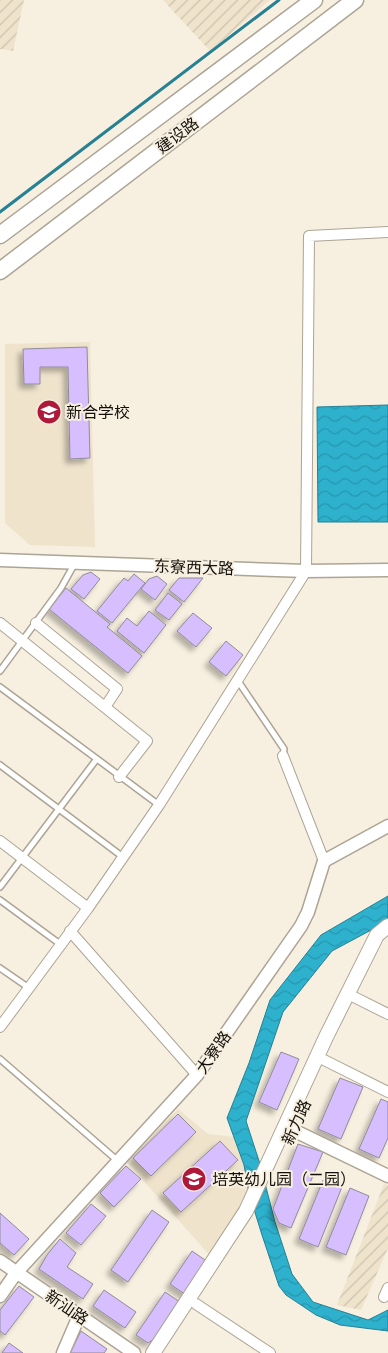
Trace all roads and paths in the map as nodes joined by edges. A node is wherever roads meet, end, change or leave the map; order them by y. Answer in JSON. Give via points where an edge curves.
{"nodes":[{"id":1,"x":314,"y":0,"type":"edge"},
{"id":2,"x":355,"y":0,"type":"edge"},
{"id":3,"x":388,"y":232,"type":"edge"},
{"id":4,"x":0,"y":235,"type":"edge"},
{"id":5,"x":0,"y":271,"type":"edge"},
{"id":6,"x":0,"y":560,"type":"edge"},
{"id":7,"x":75,"y":562,"type":"junction"},
{"id":8,"x":388,"y":570,"type":"edge"},
{"id":9,"x":306,"y":571,"type":"junction"},
{"id":10,"x":0,"y":623,"type":"edge"},
{"id":11,"x":36,"y":623,"type":"junction"},
{"id":12,"x":22,"y":640,"type":"junction"},
{"id":13,"x":0,"y":671,"type":"edge"},
{"id":14,"x":238,"y":680,"type":"junction"},
{"id":15,"x":0,"y":687,"type":"edge"},
{"id":16,"x":105,"y":707,"type":"junction"},
{"id":17,"x":283,"y":756,"type":"joint"},
{"id":18,"x":96,"y":760,"type":"junction"},
{"id":19,"x":0,"y":765,"type":"edge"},
{"id":20,"x":119,"y":777,"type":"junction"},
{"id":21,"x":159,"y":805,"type":"junction"},
{"id":22,"x":59,"y":809,"type":"junction"},
{"id":23,"x":388,"y":826,"type":"edge"},
{"id":24,"x":0,"y":841,"type":"edge"},
{"id":25,"x":123,"y":856,"type":"junction"},
{"id":26,"x":22,"y":858,"type":"junction"},
{"id":27,"x":324,"y":861,"type":"junction"},
{"id":28,"x":0,"y":887,"type":"edge"},
{"id":29,"x":0,"y":900,"type":"edge"},
{"id":30,"x":88,"y":908,"type":"junction"},
{"id":31,"x":388,"y":926,"type":"edge"},
{"id":32,"x":70,"y":931,"type":"junction"},
{"id":33,"x":388,"y":938,"type":"edge"},
{"id":34,"x":60,"y":944,"type":"junction"},
{"id":35,"x":373,"y":954,"type":"junction"},
{"id":36,"x":0,"y":968,"type":"edge"},
{"id":37,"x":28,"y":988,"type":"junction"},
{"id":38,"x":354,"y":997,"type":"junction"},
{"id":39,"x":388,"y":1014,"type":"edge"},
{"id":40,"x":0,"y":1028,"type":"edge"},
{"id":41,"x":0,"y":1058,"type":"edge"},
{"id":42,"x":324,"y":1060,"type":"junction"},
{"id":43,"x":197,"y":1075,"type":"junction"},
{"id":44,"x":388,"y":1092,"type":"edge"},
{"id":45,"x":293,"y":1130,"type":"junction"},
{"id":46,"x":118,"y":1161,"type":"junction"},
{"id":47,"x":269,"y":1173,"type":"junction"},
{"id":48,"x":388,"y":1176,"type":"edge"},
{"id":49,"x":248,"y":1216,"type":"junction"},
{"id":50,"x":0,"y":1260,"type":"edge"},
{"id":51,"x":16,"y":1272,"type":"junction"},
{"id":52,"x":0,"y":1296,"type":"edge"},
{"id":53,"x":196,"y":1304,"type":"junction"},
{"id":54,"x":79,"y":1316,"type":"junction"},
{"id":55,"x":63,"y":1353,"type":"edge"},
{"id":56,"x":134,"y":1353,"type":"edge"},
{"id":57,"x":153,"y":1353,"type":"edge"},
{"id":58,"x":163,"y":1353,"type":"edge"},
{"id":59,"x":270,"y":1353,"type":"edge"}],
"edges":[{"from":1,"to":4,"type":"main road","name":"建设路"},
{"from":2,"to":5,"type":"main road","name":"建设路"},
{"from":3,"to":9,"type":"street","via":[[309,236]]},
{"from":6,"to":7,"type":"street","name":"东寮西大路"},
{"from":7,"to":9,"type":"street","name":"东寮西大路"},
{"from":7,"to":11,"type":"lane"},
{"from":8,"to":9,"type":"street","name":"东寮西大路"},
{"from":9,"to":14,"type":"street"},
{"from":10,"to":12,"type":"street"},
{"from":11,"to":12,"type":"lane"},
{"from":11,"to":16,"type":"street","via":[[118,689]]},
{"from":12,"to":13,"type":"lane"},
{"from":12,"to":16,"type":"street"},
{"from":14,"to":17,"type":"lane","via":[[284,749]]},
{"from":14,"to":21,"type":"street"},
{"from":15,"to":18,"type":"lane"},
{"from":16,"to":20,"type":"street","via":[[147,741]]},
{"from":17,"to":27,"type":"street"},
{"from":18,"to":20,"type":"lane"},
{"from":18,"to":22,"type":"lane"},
{"from":19,"to":22,"type":"lane"},
{"from":20,"to":21,"type":"lane"},
{"from":21,"to":25,"type":"street"},
{"from":22,"to":25,"type":"lane"},
{"from":22,"to":26,"type":"lane"},
{"from":23,"to":27,"type":"street"},
{"from":24,"to":26,"type":"street"},
{"from":25,"to":30,"type":"street"},
{"from":26,"to":28,"type":"lane"},
{"from":26,"to":30,"type":"street"},
{"from":27,"to":43,"type":"street","name":"大寮路","via":[[301,926]]},
{"from":29,"to":34,"type":"lane"},
{"from":30,"to":32,"type":"street"},
{"from":31,"to":35,"type":"main road","via":[[378,935]]},
{"from":32,"to":34,"type":"street"},
{"from":32,"to":43,"type":"street"},
{"from":33,"to":35,"type":"main road","name":"新力路"},
{"from":34,"to":37,"type":"street"},
{"from":35,"to":38,"type":"main road","name":"新力路"},
{"from":35,"to":47,"type":"main road","via":[[326,1037]]},
{"from":36,"to":37,"type":"lane"},
{"from":37,"to":40,"type":"street"},
{"from":38,"to":39,"type":"street"},
{"from":38,"to":42,"type":"main road","name":"新力路"},
{"from":41,"to":46,"type":"lane"},
{"from":42,"to":44,"type":"street"},
{"from":42,"to":45,"type":"main road","name":"新力路"},
{"from":43,"to":46,"type":"street","name":"大寮路"},
{"from":45,"to":47,"type":"main road","name":"新力路"},
{"from":45,"to":48,"type":"street"},
{"from":46,"to":51,"type":"street","name":"大寮路"},
{"from":47,"to":49,"type":"main road","name":"新力路"},
{"from":49,"to":53,"type":"main road","name":"新力路"},
{"from":49,"to":57,"type":"main road"},
{"from":50,"to":51,"type":"street","name":"新汕路"},
{"from":51,"to":52,"type":"street","name":"大寮路"},
{"from":51,"to":54,"type":"street","name":"新汕路"},
{"from":53,"to":58,"type":"main road","name":"新力路"},
{"from":53,"to":59,"type":"street"},
{"from":54,"to":55,"type":"street"},
{"from":54,"to":56,"type":"street","name":"新汕路"}]}
